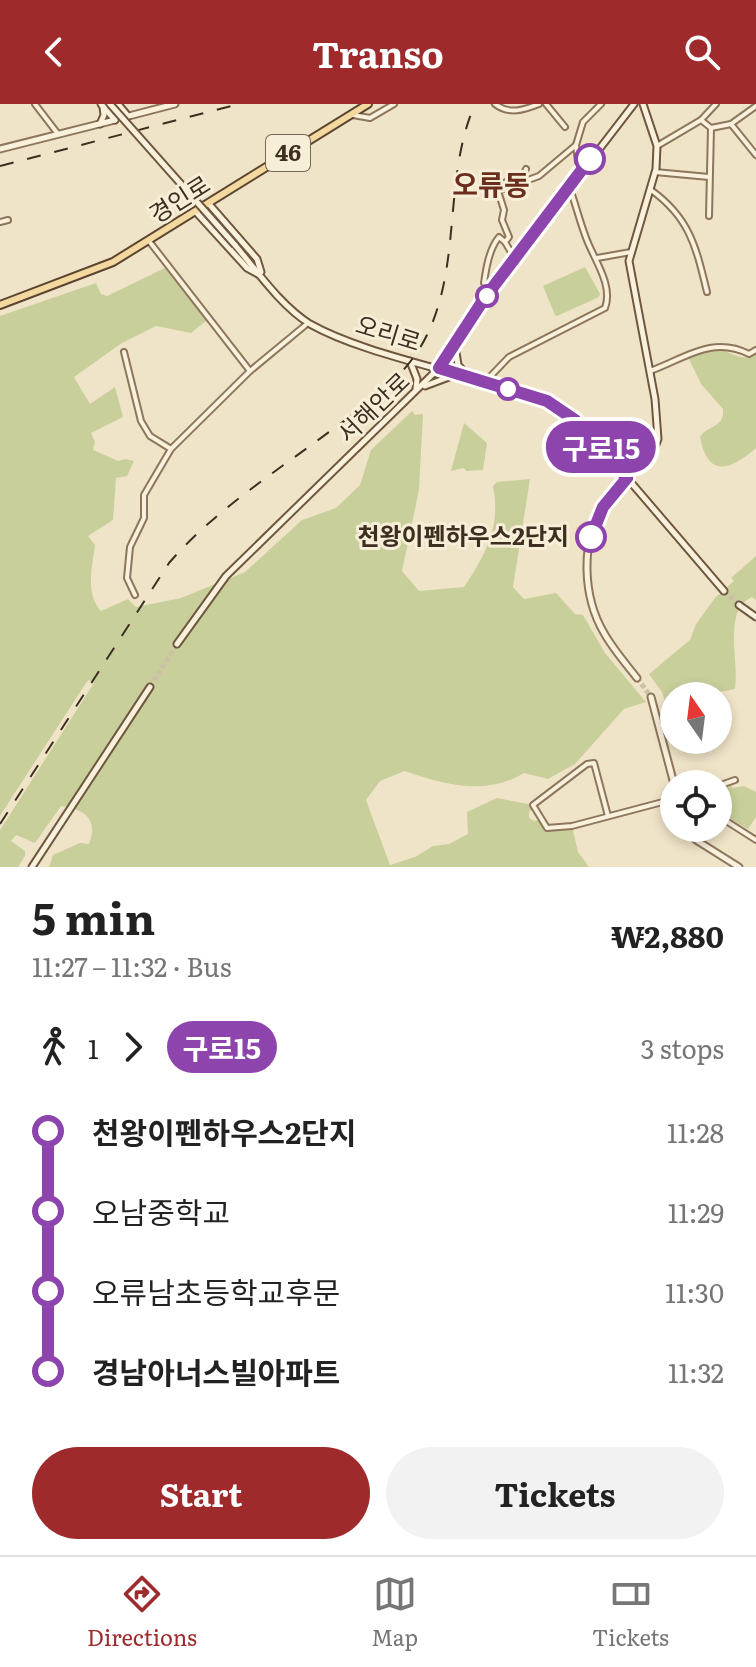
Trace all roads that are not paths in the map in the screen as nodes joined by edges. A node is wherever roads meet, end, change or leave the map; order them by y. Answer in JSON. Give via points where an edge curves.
{"nodes":[{"id":1,"x":35,"y":104,"type":"edge"},
{"id":2,"x":118,"y":104,"type":"edge"},
{"id":3,"x":368,"y":104,"type":"edge"},
{"id":4,"x":394,"y":104,"type":"edge"},
{"id":5,"x":495,"y":104,"type":"edge"},
{"id":6,"x":539,"y":104,"type":"edge"},
{"id":7,"x":546,"y":104,"type":"edge"},
{"id":8,"x":601,"y":104,"type":"edge"},
{"id":9,"x":634,"y":104,"type":"edge"},
{"id":10,"x":643,"y":104,"type":"edge"},
{"id":11,"x":716,"y":104,"type":"edge"},
{"id":12,"x":104,"y":105,"type":"edge"},
{"id":13,"x":171,"y":105,"type":"edge"},
{"id":14,"x":756,"y":106,"type":"edge"},
{"id":15,"x":150,"y":107,"type":"edge"},
{"id":16,"x":353,"y":115,"type":"junction"},
{"id":17,"x":128,"y":116,"type":"junction"},
{"id":18,"x":115,"y":120,"type":"junction"},
{"id":19,"x":701,"y":120,"type":"junction"},
{"id":20,"x":100,"y":124,"type":"junction"},
{"id":21,"x":731,"y":124,"type":"junction"},
{"id":22,"x":565,"y":127,"type":"dead end"},
{"id":23,"x":711,"y":128,"type":"junction"},
{"id":24,"x":58,"y":134,"type":"junction"},
{"id":25,"x":576,"y":145,"type":"junction"},
{"id":26,"x":657,"y":146,"type":"junction"},
{"id":27,"x":0,"y":149,"type":"edge"},
{"id":28,"x":756,"y":155,"type":"edge"},
{"id":29,"x":590,"y":159,"type":"junction"},
{"id":30,"x":526,"y":169,"type":"dead end"},
{"id":31,"x":655,"y":172,"type":"junction"},
{"id":32,"x":709,"y":177,"type":"junction"},
{"id":33,"x":506,"y":182,"type":"dead end"},
{"id":34,"x":569,"y":186,"type":"junction"},
{"id":35,"x":651,"y":190,"type":"junction"},
{"id":36,"x":209,"y":204,"type":"junction"},
{"id":37,"x":196,"y":212,"type":"junction"},
{"id":38,"x":709,"y":216,"type":"dead end"},
{"id":39,"x":8,"y":220,"type":"dead end"},
{"id":40,"x":0,"y":222,"type":"edge"},
{"id":41,"x":149,"y":241,"type":"junction"},
{"id":42,"x":505,"y":242,"type":"junction"},
{"id":43,"x":631,"y":252,"type":"junction"},
{"id":44,"x":597,"y":258,"type":"junction"},
{"id":45,"x":515,"y":259,"type":"junction"},
{"id":46,"x":262,"y":277,"type":"junction"},
{"id":47,"x":492,"y":289,"type":"junction"},
{"id":48,"x":707,"y":292,"type":"dead end"},
{"id":49,"x":0,"y":305,"type":"edge"},
{"id":50,"x":308,"y":323,"type":"junction"},
{"id":51,"x":455,"y":344,"type":"junction"},
{"id":52,"x":756,"y":350,"type":"edge"},
{"id":53,"x":124,"y":352,"type":"dead end"},
{"id":54,"x":410,"y":360,"type":"junction"},
{"id":55,"x":439,"y":368,"type":"junction"},
{"id":56,"x":250,"y":371,"type":"junction"},
{"id":57,"x":650,"y":371,"type":"junction"},
{"id":58,"x":457,"y":374,"type":"junction"},
{"id":59,"x":468,"y":377,"type":"junction"},
{"id":60,"x":485,"y":382,"type":"junction"},
{"id":61,"x":420,"y":387,"type":"junction"},
{"id":62,"x":415,"y":393,"type":"junction"},
{"id":63,"x":171,"y":449,"type":"junction"},
{"id":64,"x":627,"y":478,"type":"junction"},
{"id":65,"x":724,"y":591,"type":"tunnel mouth"},
{"id":66,"x":135,"y":595,"type":"dead end"},
{"id":67,"x":739,"y":605,"type":"tunnel mouth"},
{"id":68,"x":756,"y":617,"type":"edge"},
{"id":69,"x":177,"y":644,"type":"tunnel mouth"},
{"id":70,"x":637,"y":678,"type":"tunnel mouth"},
{"id":71,"x":150,"y":687,"type":"tunnel mouth"},
{"id":72,"x":651,"y":697,"type":"tunnel mouth"},
{"id":73,"x":670,"y":770,"type":"edge"},
{"id":74,"x":735,"y":780,"type":"dead end"},
{"id":75,"x":732,"y":781,"type":"edge"},
{"id":76,"x":660,"y":803,"type":"edge"},
{"id":77,"x":608,"y":816,"type":"junction"},
{"id":78,"x":732,"y":825,"type":"edge"},
{"id":79,"x":756,"y":840,"type":"edge"},
{"id":80,"x":699,"y":842,"type":"edge"},
{"id":81,"x":32,"y":867,"type":"edge"},
{"id":82,"x":739,"y":867,"type":"edge"}],
"edges":[{"from":1,"to":24,"type":"street"},
{"from":2,"to":17,"type":"main road"},
{"from":3,"to":16,"type":"main road","name":"경인로","number":"46"},
{"from":4,"to":16,"type":"street","via":[[370,118]]},
{"from":5,"to":6,"type":"street","via":[[516,112]]},
{"from":7,"to":22,"type":"street"},
{"from":8,"to":25,"type":"street","via":[[583,122]]},
{"from":9,"to":29,"type":"main road","name":"서해안로"},
{"from":10,"to":26,"type":"main road"},
{"from":11,"to":19,"type":"street"},
{"from":12,"to":18,"type":"main road"},
{"from":12,"to":20,"type":"main road"},
{"from":12,"to":46,"type":"main road","name":"오리로","bridge":true},
{"from":13,"to":15,"type":"main road"},
{"from":14,"to":21,"type":"street"},
{"from":15,"to":17,"type":"main road"},
{"from":16,"to":36,"type":"main road","name":"경인로","number":"46"},
{"from":17,"to":18,"type":"main road"},
{"from":18,"to":20,"type":"main road"},
{"from":19,"to":23,"type":"street"},
{"from":19,"to":26,"type":"street"},
{"from":20,"to":24,"type":"main road"},
{"from":21,"to":23,"type":"street"},
{"from":21,"to":28,"type":"street"},
{"from":23,"to":32,"type":"street"},
{"from":24,"to":27,"type":"main road"},
{"from":25,"to":29,"type":"street","via":[[578,162]]},
{"from":25,"to":42,"type":"street","via":[[539,176],[498,191],[509,237]]},
{"from":26,"to":31,"type":"main road"},
{"from":29,"to":34,"type":"main road","name":"서해안로"},
{"from":30,"to":33,"type":"street","via":[[523,176]]},
{"from":31,"to":32,"type":"street"},
{"from":31,"to":35,"type":"main road"},
{"from":32,"to":38,"type":"street"},
{"from":34,"to":44,"type":"street"},
{"from":34,"to":45,"type":"main road","name":"서해안로"},
{"from":35,"to":43,"type":"main road"},
{"from":35,"to":48,"type":"street","via":[[688,227]]},
{"from":36,"to":37,"type":"main road","name":"경인로","number":"46"},
{"from":36,"to":46,"type":"main road","name":"오리로","via":[[257,259]]},
{"from":37,"to":41,"type":"main road","name":"경인로","number":"46"},
{"from":37,"to":46,"type":"main road","name":"오리로","via":[[247,268]]},
{"from":39,"to":40,"type":"street"},
{"from":41,"to":49,"type":"main road","name":"경인로","number":"46","via":[[113,262]]},
{"from":41,"to":56,"type":"street"},
{"from":42,"to":45,"type":"street"},
{"from":42,"to":47,"type":"street","via":[[499,237],[495,242],[485,273],[484,283]]},
{"from":43,"to":44,"type":"street"},
{"from":43,"to":57,"type":"main road"},
{"from":44,"to":60,"type":"street","via":[[607,293],[605,308],[509,357]]},
{"from":45,"to":47,"type":"main road","name":"서해안로"},
{"from":46,"to":50,"type":"main road","name":"오리로"},
{"from":47,"to":51,"type":"main road","name":"서해안로"},
{"from":50,"to":54,"type":"main road","name":"오리로"},
{"from":50,"to":56,"type":"street"},
{"from":51,"to":55,"type":"main road","name":"서해안로"},
{"from":51,"to":59,"type":"main road","via":[[458,365]]},
{"from":52,"to":57,"type":"street","via":[[749,354],[727,346],[708,347]]},
{"from":53,"to":63,"type":"street","via":[[141,421],[150,436]]},
{"from":54,"to":55,"type":"main road","name":"오리로"},
{"from":54,"to":62,"type":"main road","via":[[417,379]]},
{"from":55,"to":58,"type":"main road","name":"오리로"},
{"from":55,"to":61,"type":"main road","name":"서해안로"},
{"from":56,"to":63,"type":"street"},
{"from":57,"to":64,"type":"main road","via":[[657,444]]},
{"from":58,"to":59,"type":"main road","name":"오리로"},
{"from":58,"to":61,"type":"main road"},
{"from":59,"to":60,"type":"main road","name":"오리로"},
{"from":60,"to":64,"type":"main road","name":"오리로","via":[[563,410]]},
{"from":61,"to":62,"type":"main road","name":"서해안로"},
{"from":62,"to":69,"type":"main road","name":"서해안로","via":[[226,576]]},
{"from":63,"to":66,"type":"street","via":[[144,495],[144,518],[130,547],[127,578]]},
{"from":64,"to":65,"type":"main road","name":"오리로"},
{"from":64,"to":70,"type":"main road","via":[[599,516],[590,542],[589,584],[604,633]]},
{"from":67,"to":68,"type":"main road"},
{"from":71,"to":81,"type":"main road"},
{"from":72,"to":73,"type":"main road"},
{"from":74,"to":75,"type":"street"},
{"from":76,"to":77,"type":"street"},
{"from":77,"to":77,"type":"street","via":[[547,828],[533,805],[594,763]]},
{"from":78,"to":79,"type":"street"},
{"from":80,"to":82,"type":"main road"}]}
